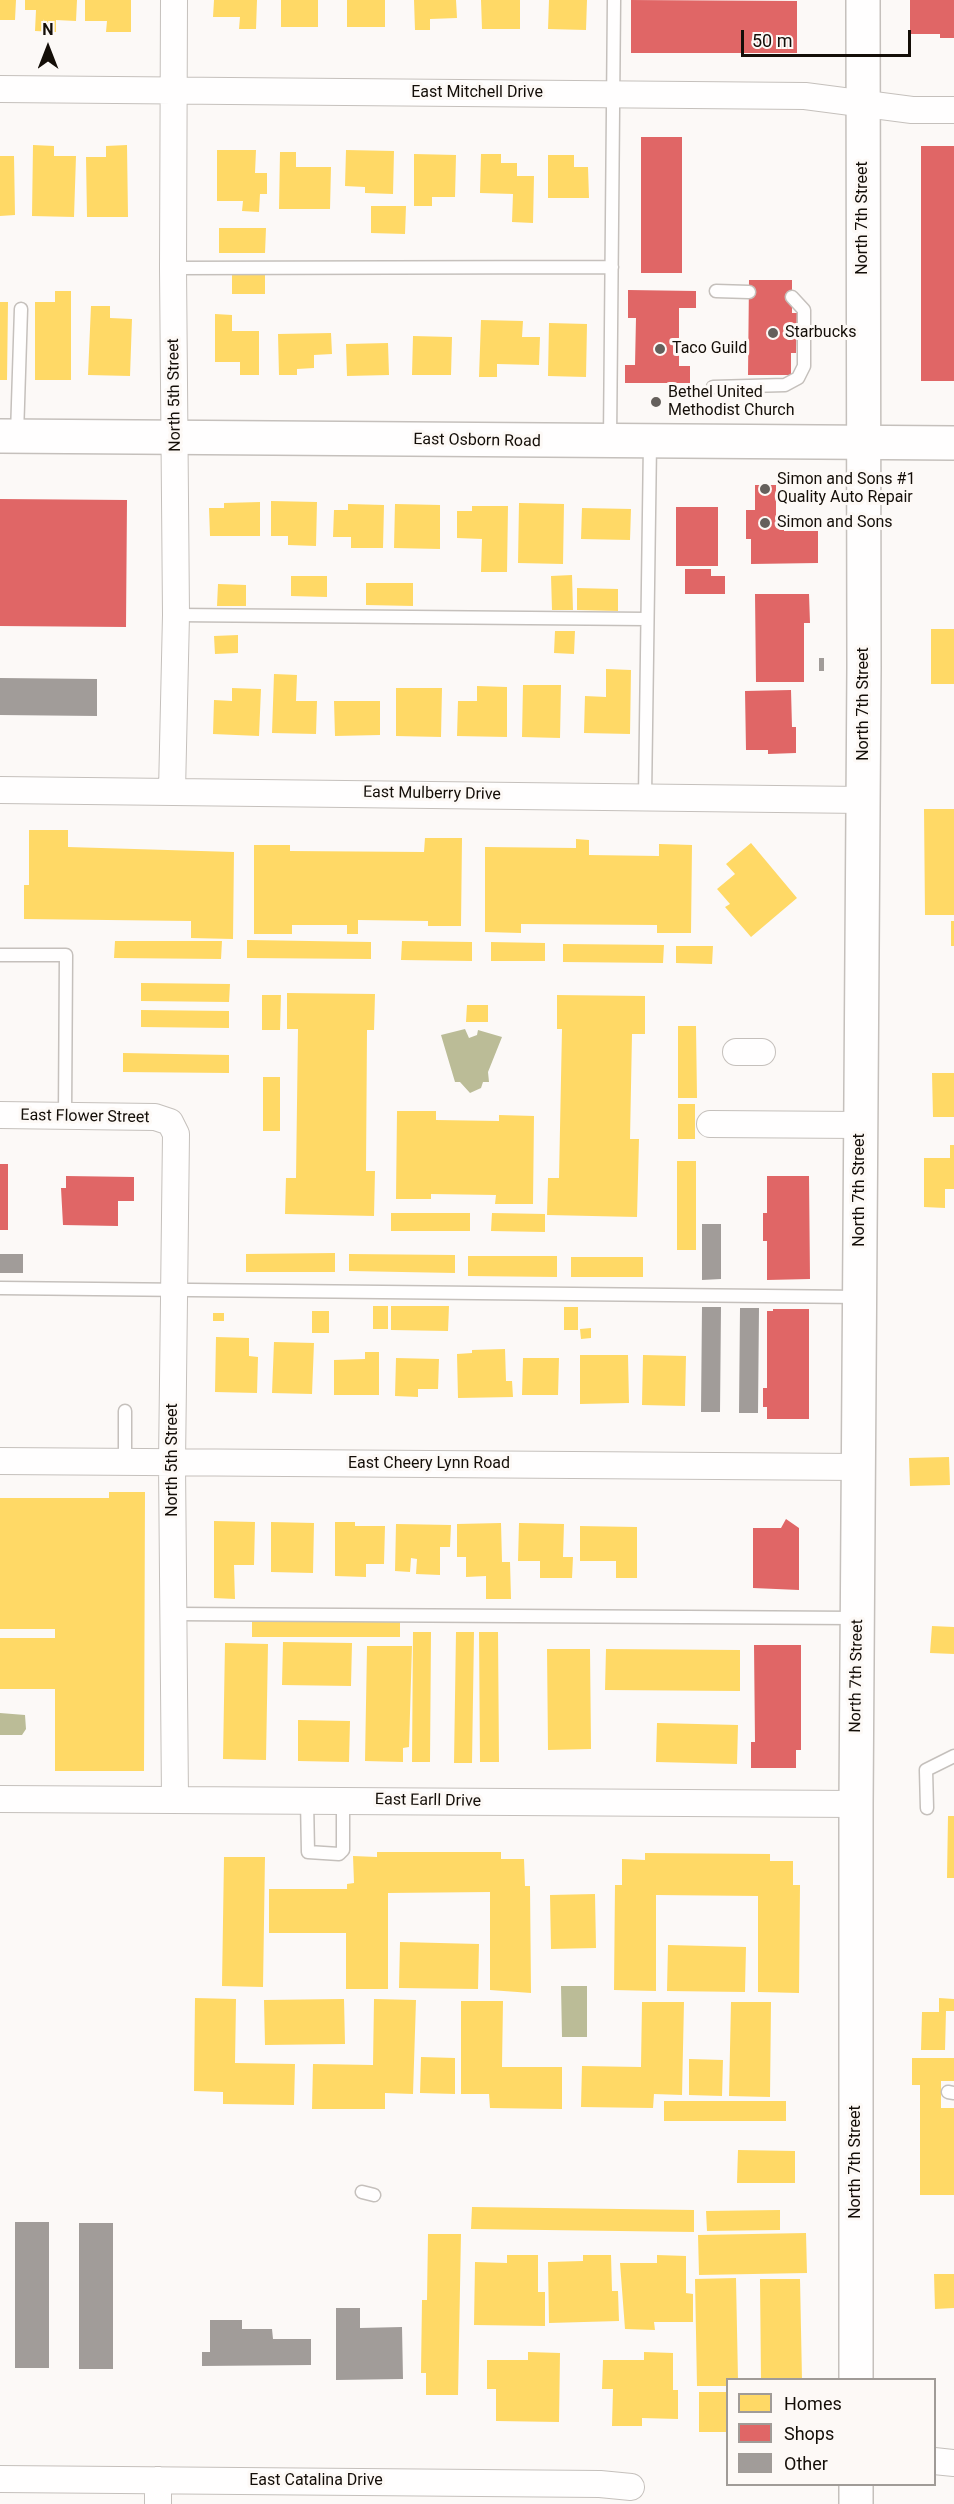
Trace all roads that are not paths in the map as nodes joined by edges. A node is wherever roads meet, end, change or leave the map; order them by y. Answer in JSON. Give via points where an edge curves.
{"nodes":[{"id":1,"x":174,"y":0,"type":"edge"},
{"id":2,"x":614,"y":0,"type":"edge"},
{"id":3,"x":863,"y":0,"type":"edge"},
{"id":4,"x":0,"y":89,"type":"edge"},
{"id":5,"x":174,"y":91,"type":"junction"},
{"id":6,"x":613,"y":93,"type":"junction"},
{"id":7,"x":863,"y":103,"type":"junction"},
{"id":8,"x":954,"y":110,"type":"edge"},
{"id":9,"x":612,"y":267,"type":"junction"},
{"id":10,"x":173,"y":268,"type":"junction"},
{"id":11,"x":716,"y":291,"type":"dead end"},
{"id":12,"x":749,"y":292,"type":"dead end"},
{"id":13,"x":792,"y":297,"type":"dead end"},
{"id":14,"x":21,"y":309,"type":"dead end"},
{"id":15,"x":713,"y":387,"type":"dead end"},
{"id":16,"x":9,"y":436,"type":"edge"},
{"id":17,"x":176,"y":437,"type":"junction"},
{"id":18,"x":610,"y":442,"type":"junction"},
{"id":19,"x":650,"y":442,"type":"junction"},
{"id":20,"x":864,"y":443,"type":"junction"},
{"id":21,"x":954,"y":443,"type":"edge"},
{"id":22,"x":176,"y":615,"type":"junction"},
{"id":23,"x":647,"y":619,"type":"junction"},
{"id":24,"x":0,"y":790,"type":"edge"},
{"id":25,"x":172,"y":791,"type":"junction"},
{"id":26,"x":645,"y":797,"type":"junction"},
{"id":27,"x":863,"y":801,"type":"junction"},
{"id":28,"x":0,"y":955,"type":"edge"},
{"id":29,"x":736,"y":1052,"type":"dead end"},
{"id":30,"x":762,"y":1052,"type":"dead end"},
{"id":31,"x":0,"y":1115,"type":"edge"},
{"id":32,"x":65,"y":1116,"type":"junction"},
{"id":33,"x":170,"y":1122,"type":"joint"},
{"id":34,"x":710,"y":1124,"type":"dead end"},
{"id":35,"x":860,"y":1125,"type":"junction"},
{"id":36,"x":0,"y":1288,"type":"edge"},
{"id":37,"x":174,"y":1289,"type":"junction"},
{"id":38,"x":860,"y":1297,"type":"junction"},
{"id":39,"x":125,"y":1411,"type":"dead end"},
{"id":40,"x":0,"y":1461,"type":"edge"},
{"id":41,"x":125,"y":1462,"type":"junction"},
{"id":42,"x":172,"y":1463,"type":"junction"},
{"id":43,"x":859,"y":1467,"type":"junction"},
{"id":44,"x":174,"y":1614,"type":"junction"},
{"id":45,"x":857,"y":1618,"type":"junction"},
{"id":46,"x":954,"y":1756,"type":"edge"},
{"id":47,"x":0,"y":1799,"type":"edge"},
{"id":48,"x":175,"y":1799,"type":"junction"},
{"id":49,"x":307,"y":1800,"type":"junction"},
{"id":50,"x":343,"y":1800,"type":"junction"},
{"id":51,"x":856,"y":1804,"type":"junction"},
{"id":52,"x":927,"y":1808,"type":"dead end"},
{"id":53,"x":859,"y":2374,"type":"edge"},
{"id":54,"x":936,"y":2461,"type":"edge"},
{"id":55,"x":954,"y":2463,"type":"edge"},
{"id":56,"x":936,"y":2474,"type":"edge"},
{"id":57,"x":954,"y":2474,"type":"edge"},
{"id":58,"x":0,"y":2479,"type":"edge"},
{"id":59,"x":856,"y":2486,"type":"edge"},
{"id":60,"x":631,"y":2487,"type":"dead end"},
{"id":61,"x":158,"y":2492,"type":"edge"},
{"id":62,"x":856,"y":2504,"type":"edge"}],
"edges":[{"from":1,"to":5,"type":"street","name":"North 5th Street"},
{"from":2,"to":6,"type":"lane"},
{"from":3,"to":7,"type":"main road","name":"North 7th Street"},
{"from":4,"to":5,"type":"street","name":"East Mitchell Drive"},
{"from":5,"to":6,"type":"street","name":"East Mitchell Drive"},
{"from":5,"to":10,"type":"street","name":"North 5th Street"},
{"from":6,"to":7,"type":"street","name":"East Mitchell Drive","via":[[805,96]]},
{"from":6,"to":9,"type":"lane"},
{"from":7,"to":8,"type":"street","name":"East Mitchell Drive","via":[[912,110]]},
{"from":7,"to":20,"type":"main road","name":"North 7th Street"},
{"from":9,"to":10,"type":"lane"},
{"from":9,"to":18,"type":"lane"},
{"from":10,"to":17,"type":"street","name":"North 5th Street"},
{"from":11,"to":12,"type":"lane"},
{"from":13,"to":15,"type":"lane","via":[[804,310],[804,366],[798,378],[785,386]]},
{"from":14,"to":16,"type":"lane"},
{"from":16,"to":17,"type":"main road","name":"East Osborn Road"},
{"from":17,"to":18,"type":"main road","name":"East Osborn Road"},
{"from":17,"to":22,"type":"street","name":"North 5th Street"},
{"from":18,"to":19,"type":"main road","name":"East Osborn Road"},
{"from":19,"to":20,"type":"main road","name":"East Osborn Road"},
{"from":19,"to":23,"type":"lane"},
{"from":20,"to":21,"type":"main road","name":"East Osborn Road"},
{"from":20,"to":27,"type":"main road","name":"North 7th Street"},
{"from":22,"to":23,"type":"lane"},
{"from":22,"to":25,"type":"street","name":"North 5th Street"},
{"from":23,"to":26,"type":"lane"},
{"from":24,"to":25,"type":"street","name":"East Mulberry Drive"},
{"from":25,"to":26,"type":"street","name":"East Mulberry Drive"},
{"from":26,"to":27,"type":"street","name":"East Mulberry Drive"},
{"from":27,"to":35,"type":"main road","name":"North 7th Street"},
{"from":28,"to":32,"type":"lane","via":[[66,955]]},
{"from":29,"to":30,"type":"street"},
{"from":31,"to":32,"type":"street","name":"East Flower Street"},
{"from":32,"to":33,"type":"street","name":"East Flower Street","via":[[155,1117]]},
{"from":33,"to":37,"type":"street","name":"North 5th Street","via":[[176,1134]]},
{"from":34,"to":35,"type":"street"},
{"from":35,"to":38,"type":"main road","name":"North 7th Street"},
{"from":36,"to":37,"type":"lane"},
{"from":37,"to":38,"type":"lane"},
{"from":37,"to":42,"type":"street","name":"North 5th Street"},
{"from":38,"to":43,"type":"main road","name":"North 7th Street"},
{"from":39,"to":41,"type":"lane"},
{"from":40,"to":41,"type":"street","name":"East Cheery Lynn Road"},
{"from":41,"to":42,"type":"street","name":"East Cheery Lynn Road"},
{"from":42,"to":43,"type":"street","name":"East Cheery Lynn Road"},
{"from":42,"to":44,"type":"street","name":"North 5th Street"},
{"from":43,"to":45,"type":"main road","name":"North 7th Street"},
{"from":44,"to":45,"type":"lane"},
{"from":44,"to":48,"type":"street","name":"North 5th Street"},
{"from":45,"to":51,"type":"main road","name":"North 7th Street"},
{"from":46,"to":52,"type":"lane","via":[[926,1770]]},
{"from":47,"to":48,"type":"street","name":"East Earll Drive"},
{"from":48,"to":49,"type":"street","name":"East Earll Drive"},
{"from":49,"to":50,"type":"street","name":"East Earll Drive"},
{"from":49,"to":50,"type":"lane","via":[[308,1852],[330,1854],[343,1850]]},
{"from":50,"to":51,"type":"street","name":"East Earll Drive"},
{"from":51,"to":53,"type":"main road","name":"North 7th Street"},
{"from":54,"to":55,"type":"street"},
{"from":56,"to":57,"type":"street"},
{"from":58,"to":61,"type":"street","name":"East Catalina Drive"},
{"from":59,"to":62,"type":"main road"},
{"from":60,"to":61,"type":"street","name":"East Catalina Drive","via":[[600,2484]]}]}
